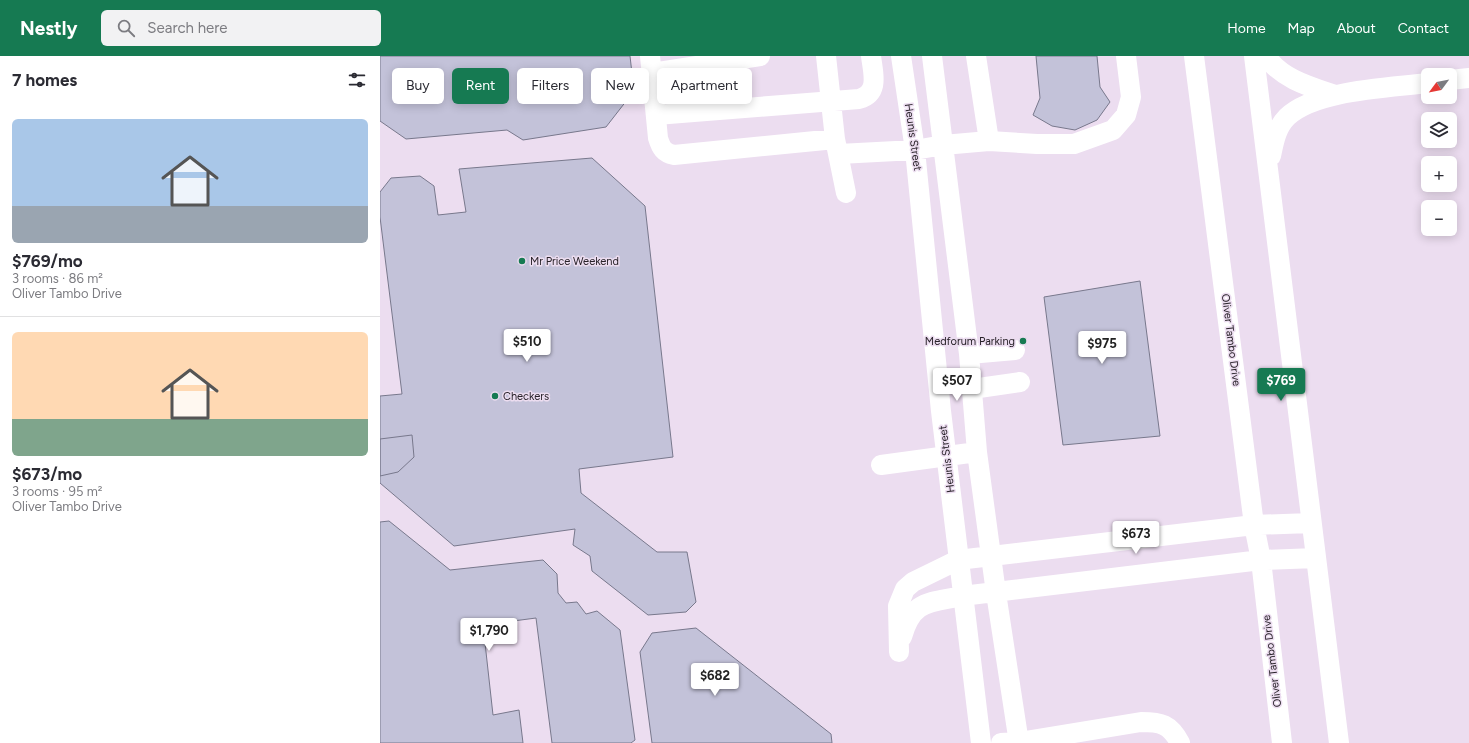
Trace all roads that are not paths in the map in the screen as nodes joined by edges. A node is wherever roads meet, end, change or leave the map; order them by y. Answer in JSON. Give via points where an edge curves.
{"nodes":[{"id":1,"x":760,"y":56,"type":"edge"},
{"id":2,"x":826,"y":56,"type":"edge"},
{"id":3,"x":871,"y":56,"type":"edge"},
{"id":4,"x":901,"y":56,"type":"edge"},
{"id":5,"x":932,"y":56,"type":"edge"},
{"id":6,"x":976,"y":56,"type":"edge"},
{"id":7,"x":1126,"y":56,"type":"edge"},
{"id":8,"x":1194,"y":56,"type":"edge"},
{"id":9,"x":1254,"y":56,"type":"edge"},
{"id":10,"x":1266,"y":56,"type":"edge"},
{"id":11,"x":651,"y":64,"type":"edge"},
{"id":12,"x":1469,"y":78,"type":"edge"},
{"id":13,"x":1457,"y":79,"type":"edge"},
{"id":14,"x":1421,"y":84,"type":"edge"},
{"id":15,"x":1335,"y":95,"type":"junction"},
{"id":16,"x":831,"y":102,"type":"junction"},
{"id":17,"x":656,"y":115,"type":"junction"},
{"id":18,"x":989,"y":141,"type":"junction"},
{"id":19,"x":943,"y":145,"type":"junction"},
{"id":20,"x":837,"y":147,"type":"junction"},
{"id":21,"x":915,"y":150,"type":"junction"},
{"id":22,"x":1269,"y":168,"type":"junction"},
{"id":23,"x":846,"y":193,"type":"dead end"},
{"id":24,"x":1015,"y":350,"type":"dead end"},
{"id":25,"x":969,"y":354,"type":"junction"},
{"id":26,"x":1020,"y":382,"type":"dead end"},
{"id":27,"x":972,"y":389,"type":"junction"},
{"id":28,"x":977,"y":452,"type":"junction"},
{"id":29,"x":947,"y":456,"type":"junction"},
{"id":30,"x":881,"y":465,"type":"dead end"},
{"id":31,"x":1311,"y":522,"type":"junction"},
{"id":32,"x":1254,"y":525,"type":"junction"},
{"id":33,"x":991,"y":556,"type":"junction"},
{"id":34,"x":1316,"y":558,"type":"junction"},
{"id":35,"x":958,"y":560,"type":"junction"},
{"id":36,"x":1260,"y":560,"type":"junction"},
{"id":37,"x":996,"y":592,"type":"junction"},
{"id":38,"x":962,"y":596,"type":"junction"},
{"id":39,"x":1084,"y":737,"type":"edge"},
{"id":40,"x":981,"y":743,"type":"edge"},
{"id":41,"x":1013,"y":743,"type":"edge"},
{"id":42,"x":1180,"y":743,"type":"edge"},
{"id":43,"x":1282,"y":743,"type":"edge"},
{"id":44,"x":1339,"y":743,"type":"edge"}],
"edges":[{"from":1,"to":11,"type":"street"},
{"from":2,"to":16,"type":"street"},
{"from":3,"to":16,"type":"street","via":[[874,87],[869,95],[859,99]]},
{"from":4,"to":21,"type":"street","name":"Heunis Street"},
{"from":5,"to":19,"type":"street"},
{"from":6,"to":18,"type":"street"},
{"from":7,"to":18,"type":"street","via":[[1131,97],[1126,115],[1113,130],[1074,144]]},
{"from":8,"to":32,"type":"street","name":"Oliver Tambo Drive"},
{"from":9,"to":22,"type":"street"},
{"from":10,"to":15,"type":"street","via":[[1285,74]]},
{"from":11,"to":17,"type":"street"},
{"from":12,"to":13,"type":"street"},
{"from":14,"to":15,"type":"street"},
{"from":15,"to":22,"type":"street","via":[[1303,106],[1287,118],[1275,136]]},
{"from":16,"to":17,"type":"street"},
{"from":16,"to":20,"type":"street"},
{"from":17,"to":20,"type":"street","via":[[661,147],[668,154]]},
{"from":18,"to":19,"type":"street"},
{"from":19,"to":21,"type":"street"},
{"from":19,"to":25,"type":"street"},
{"from":20,"to":21,"type":"street"},
{"from":20,"to":23,"type":"street"},
{"from":21,"to":29,"type":"street","name":"Heunis Street"},
{"from":22,"to":31,"type":"street"},
{"from":24,"to":25,"type":"street"},
{"from":25,"to":27,"type":"street"},
{"from":26,"to":27,"type":"street"},
{"from":27,"to":28,"type":"street"},
{"from":28,"to":29,"type":"street"},
{"from":28,"to":33,"type":"street"},
{"from":29,"to":30,"type":"street"},
{"from":29,"to":35,"type":"street","name":"Heunis Street"},
{"from":31,"to":32,"type":"street"},
{"from":31,"to":34,"type":"street"},
{"from":32,"to":33,"type":"street"},
{"from":32,"to":36,"type":"street","name":"Oliver Tambo Drive"},
{"from":33,"to":35,"type":"street"},
{"from":33,"to":37,"type":"street"},
{"from":34,"to":36,"type":"street"},
{"from":34,"to":44,"type":"street"},
{"from":35,"to":38,"type":"street","name":"Heunis Street"},
{"from":35,"to":38,"type":"street","via":[[913,582],[905,589],[898,606],[899,652],[911,613],[928,604]]},
{"from":36,"to":37,"type":"street"},
{"from":36,"to":43,"type":"street","name":"Oliver Tambo Drive"},
{"from":37,"to":38,"type":"street"},
{"from":37,"to":41,"type":"street"},
{"from":38,"to":40,"type":"street","name":"Heunis Street"},
{"from":39,"to":41,"type":"street"},
{"from":39,"to":42,"type":"street","via":[[1141,722],[1156,722],[1171,730]]}]}
